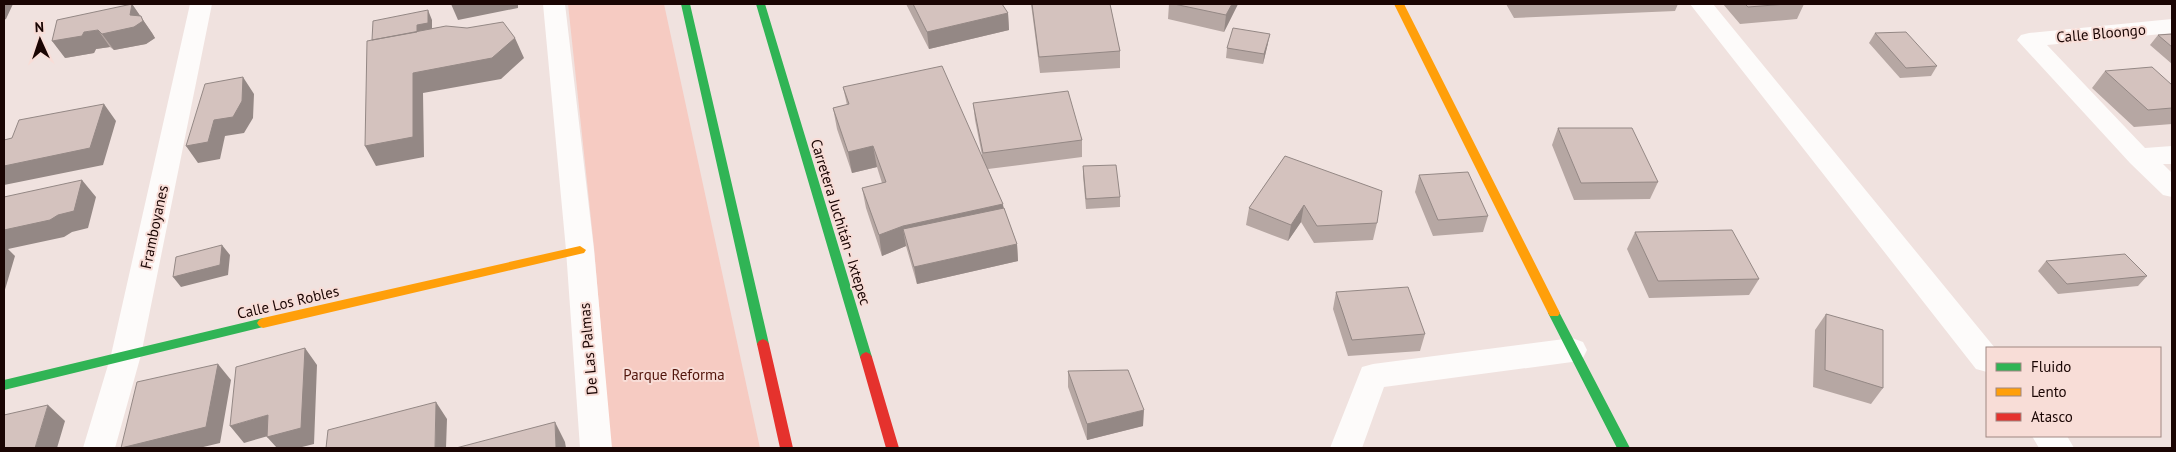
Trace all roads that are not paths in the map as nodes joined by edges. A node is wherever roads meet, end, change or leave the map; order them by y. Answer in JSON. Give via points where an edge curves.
{"nodes":[{"id":1,"x":201,"y":4,"type":"edge"},
{"id":2,"x":554,"y":4,"type":"edge"},
{"id":3,"x":685,"y":4,"type":"edge"},
{"id":4,"x":760,"y":4,"type":"edge"},
{"id":5,"x":1399,"y":4,"type":"edge"},
{"id":6,"x":1702,"y":4,"type":"edge"},
{"id":7,"x":2172,"y":26,"type":"edge"},
{"id":8,"x":2172,"y":155,"type":"edge"},
{"id":9,"x":2139,"y":158,"type":"junction"},
{"id":10,"x":2172,"y":188,"type":"edge"},
{"id":11,"x":580,"y":250,"type":"junction"},
{"id":12,"x":1572,"y":350,"type":"junction"},
{"id":13,"x":126,"y":355,"type":"junction"},
{"id":14,"x":1986,"y":359,"type":"edge"},
{"id":15,"x":4,"y":385,"type":"edge"},
{"id":16,"x":2049,"y":437,"type":"edge"},
{"id":17,"x":99,"y":448,"type":"edge"},
{"id":18,"x":596,"y":448,"type":"edge"},
{"id":19,"x":787,"y":448,"type":"edge"},
{"id":20,"x":893,"y":448,"type":"edge"},
{"id":21,"x":1346,"y":448,"type":"edge"},
{"id":22,"x":1624,"y":448,"type":"edge"},
{"id":23,"x":2058,"y":448,"type":"edge"}],
"edges":[{"from":1,"to":13,"type":"street","name":"Framboyanes"},
{"from":2,"to":11,"type":"street","name":"De Las Palmas"},
{"from":3,"to":19,"type":"main road"},
{"from":4,"to":20,"type":"main road","name":"Carretera Juchitán - Ixtepec"},
{"from":5,"to":12,"type":"main road"},
{"from":6,"to":14,"type":"street"},
{"from":7,"to":9,"type":"street","name":"Calle Bloongo","via":[[2029,40]]},
{"from":8,"to":9,"type":"street"},
{"from":9,"to":10,"type":"street"},
{"from":11,"to":13,"type":"main road","name":"Calle Los Robles"},
{"from":11,"to":18,"type":"street","name":"De Las Palmas"},
{"from":12,"to":21,"type":"street","via":[[1373,376]]},
{"from":12,"to":22,"type":"main road"},
{"from":13,"to":15,"type":"main road","name":"Calle Los Robles"},
{"from":13,"to":17,"type":"street","name":"Framboyanes"},
{"from":16,"to":23,"type":"street"}]}
